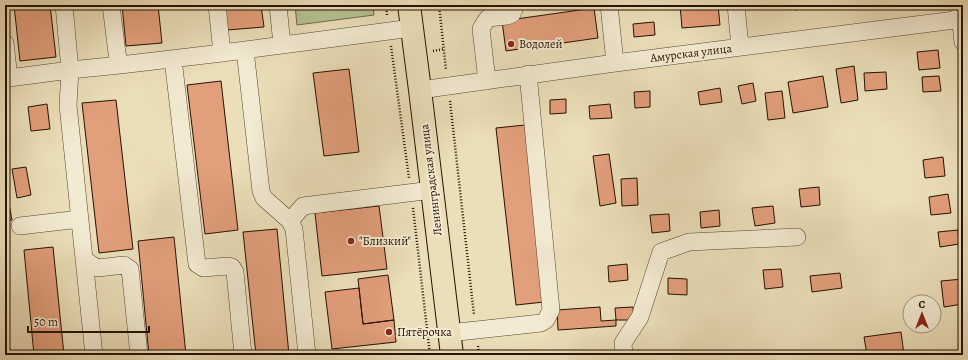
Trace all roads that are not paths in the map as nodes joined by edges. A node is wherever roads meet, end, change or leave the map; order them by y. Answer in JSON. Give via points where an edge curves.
{"nodes":[{"id":1,"x":64,"y":5,"type":"edge"},
{"id":2,"x":111,"y":5,"type":"edge"},
{"id":3,"x":217,"y":5,"type":"edge"},
{"id":4,"x":278,"y":5,"type":"edge"},
{"id":5,"x":409,"y":5,"type":"edge"},
{"id":6,"x":513,"y":5,"type":"edge"},
{"id":7,"x":609,"y":5,"type":"edge"},
{"id":8,"x":736,"y":5,"type":"edge"},
{"id":9,"x":961,"y":14,"type":"edge"},
{"id":10,"x":412,"y":28,"type":"junction"},
{"id":11,"x":963,"y":42,"type":"edge"},
{"id":12,"x":5,"y":43,"type":"edge"},
{"id":13,"x":282,"y":45,"type":"junction"},
{"id":14,"x":740,"y":47,"type":"junction"},
{"id":15,"x":245,"y":50,"type":"junction"},
{"id":16,"x":222,"y":53,"type":"junction"},
{"id":17,"x":173,"y":58,"type":"junction"},
{"id":18,"x":615,"y":63,"type":"junction"},
{"id":19,"x":120,"y":65,"type":"junction"},
{"id":20,"x":70,"y":70,"type":"junction"},
{"id":21,"x":528,"y":74,"type":"junction"},
{"id":22,"x":7,"y":78,"type":"edge"},
{"id":23,"x":487,"y":80,"type":"junction"},
{"id":24,"x":420,"y":90,"type":"junction"},
{"id":25,"x":432,"y":190,"type":"junction"},
{"id":26,"x":80,"y":219,"type":"junction"},
{"id":27,"x":290,"y":221,"type":"junction"},
{"id":28,"x":20,"y":226,"type":"dead end"},
{"id":29,"x":797,"y":237,"type":"dead end"},
{"id":30,"x":84,"y":259,"type":"junction"},
{"id":31,"x":449,"y":333,"type":"junction"},
{"id":32,"x":94,"y":355,"type":"edge"},
{"id":33,"x":139,"y":355,"type":"edge"},
{"id":34,"x":243,"y":355,"type":"edge"},
{"id":35,"x":307,"y":355,"type":"edge"},
{"id":36,"x":452,"y":355,"type":"edge"},
{"id":37,"x":624,"y":355,"type":"edge"}],
"edges":[{"from":1,"to":20,"type":"street"},
{"from":2,"to":19,"type":"street"},
{"from":3,"to":16,"type":"street"},
{"from":4,"to":13,"type":"street"},
{"from":5,"to":10,"type":"highway","name":"Ленинградская улица"},
{"from":6,"to":23,"type":"street","via":[[512,14],[488,18],[481,29]]},
{"from":7,"to":18,"type":"street"},
{"from":8,"to":14,"type":"street"},
{"from":9,"to":11,"type":"street"},
{"from":9,"to":14,"type":"street","name":"Амурская улица"},
{"from":10,"to":13,"type":"street"},
{"from":10,"to":24,"type":"highway","name":"Ленинградская улица"},
{"from":12,"to":22,"type":"street"},
{"from":13,"to":15,"type":"street"},
{"from":14,"to":18,"type":"street","name":"Амурская улица"},
{"from":15,"to":16,"type":"street"},
{"from":15,"to":27,"type":"street","via":[[260,191],[264,198]]},
{"from":16,"to":17,"type":"street"},
{"from":17,"to":19,"type":"street"},
{"from":17,"to":34,"type":"street","via":[[197,264],[203,268],[228,266],[235,272]]},
{"from":18,"to":21,"type":"street","name":"Амурская улица"},
{"from":19,"to":20,"type":"street"},
{"from":20,"to":22,"type":"street"},
{"from":20,"to":26,"type":"street","via":[[68,105]]},
{"from":21,"to":23,"type":"street","name":"Амурская улица"},
{"from":21,"to":31,"type":"street","via":[[551,310],[546,320],[541,323]]},
{"from":23,"to":24,"type":"street","name":"Амурская улица"},
{"from":24,"to":25,"type":"highway","name":"Ленинградская улица"},
{"from":25,"to":27,"type":"street","via":[[303,206]]},
{"from":25,"to":31,"type":"highway","name":"Ленинградская улица"},
{"from":26,"to":28,"type":"street"},
{"from":26,"to":30,"type":"street"},
{"from":27,"to":35,"type":"street","via":[[294,229]]},
{"from":29,"to":37,"type":"street","via":[[689,242],[661,252],[640,317],[623,343]]},
{"from":30,"to":32,"type":"street"},
{"from":30,"to":33,"type":"street","via":[[98,268],[124,265],[130,269]]},
{"from":31,"to":36,"type":"highway","name":"Ленинградская улица"}]}
